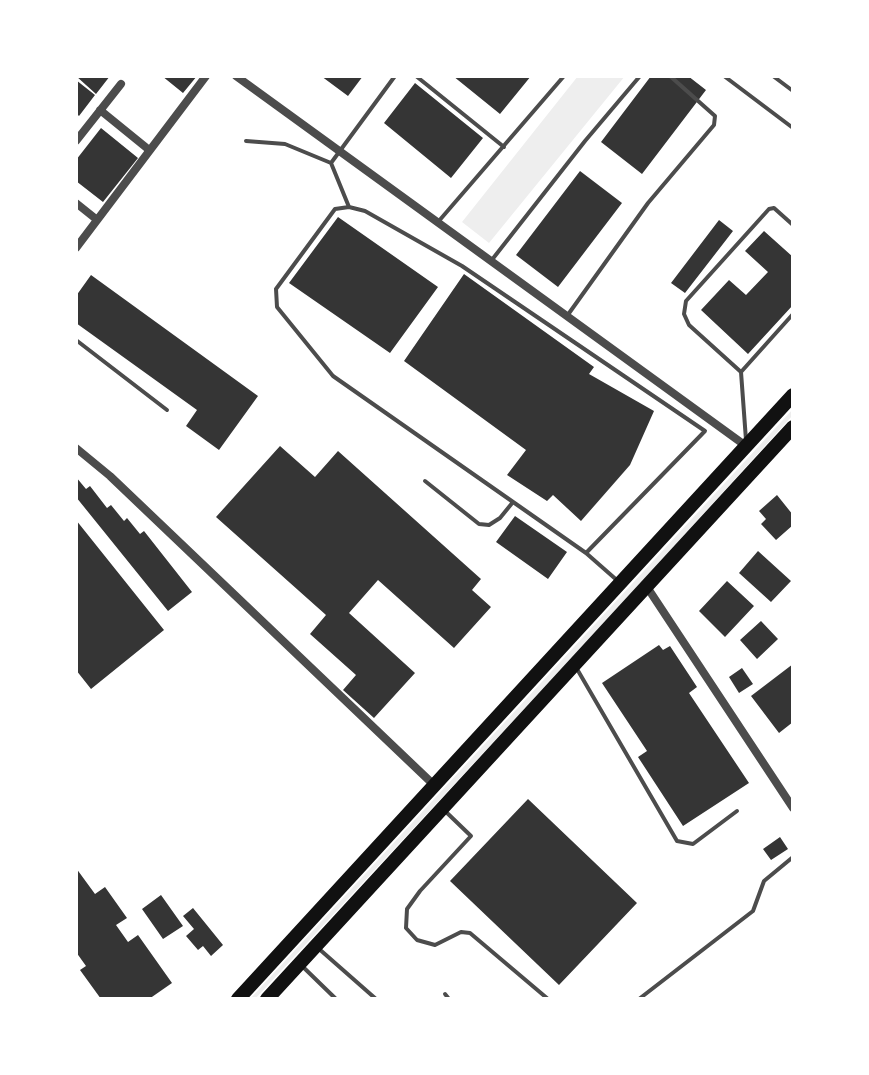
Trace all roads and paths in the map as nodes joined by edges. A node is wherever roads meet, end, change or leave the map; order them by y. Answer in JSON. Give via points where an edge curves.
{"nodes":[{"id":1,"x":206,"y":76,"type":"edge"},
{"id":2,"x":236,"y":76,"type":"edge"},
{"id":3,"x":395,"y":76,"type":"edge"},
{"id":4,"x":416,"y":76,"type":"edge"},
{"id":5,"x":554,"y":76,"type":"edge"},
{"id":6,"x":640,"y":76,"type":"edge"},
{"id":7,"x":670,"y":76,"type":"edge"},
{"id":8,"x":724,"y":76,"type":"edge"},
{"id":9,"x":773,"y":76,"type":"edge"},
{"id":10,"x":562,"y":78,"type":"edge"},
{"id":11,"x":121,"y":84,"type":"dead end"},
{"id":12,"x":793,"y":91,"type":"edge"},
{"id":13,"x":100,"y":110,"type":"junction"},
{"id":14,"x":793,"y":128,"type":"edge"},
{"id":15,"x":76,"y":141,"type":"edge"},
{"id":16,"x":246,"y":141,"type":"dead end"},
{"id":17,"x":504,"y":147,"type":"junction"},
{"id":18,"x":148,"y":149,"type":"junction"},
{"id":19,"x":340,"y":151,"type":"junction"},
{"id":20,"x":331,"y":163,"type":"junction"},
{"id":21,"x":76,"y":203,"type":"edge"},
{"id":22,"x":349,"y":207,"type":"junction"},
{"id":23,"x":96,"y":219,"type":"junction"},
{"id":24,"x":438,"y":222,"type":"junction"},
{"id":25,"x":793,"y":225,"type":"edge"},
{"id":26,"x":76,"y":248,"type":"edge"},
{"id":27,"x":490,"y":263,"type":"junction"},
{"id":28,"x":793,"y":314,"type":"edge"},
{"id":29,"x":566,"y":317,"type":"junction"},
{"id":30,"x":76,"y":340,"type":"edge"},
{"id":31,"x":741,"y":372,"type":"junction"},
{"id":32,"x":793,"y":395,"type":"edge"},
{"id":33,"x":167,"y":410,"type":"dead end"},
{"id":34,"x":793,"y":427,"type":"edge"},
{"id":35,"x":746,"y":446,"type":"junction"},
{"id":36,"x":76,"y":448,"type":"edge"},
{"id":37,"x":425,"y":481,"type":"dead end"},
{"id":38,"x":513,"y":502,"type":"junction"},
{"id":39,"x":586,"y":553,"type":"junction"},
{"id":40,"x":620,"y":583,"type":"junction"},
{"id":41,"x":647,"y":587,"type":"junction"},
{"id":42,"x":574,"y":664,"type":"junction"},
{"id":43,"x":435,"y":786,"type":"junction"},
{"id":44,"x":442,"y":808,"type":"junction"},
{"id":45,"x":793,"y":808,"type":"edge"},
{"id":46,"x":737,"y":811,"type":"dead end"},
{"id":47,"x":793,"y":857,"type":"edge"},
{"id":48,"x":316,"y":946,"type":"junction"},
{"id":49,"x":299,"y":964,"type":"junction"},
{"id":50,"x":330,"y":993,"type":"junction"},
{"id":51,"x":445,"y":994,"type":"dead end"},
{"id":52,"x":238,"y":999,"type":"edge"},
{"id":53,"x":267,"y":999,"type":"edge"},
{"id":54,"x":325,"y":999,"type":"edge"},
{"id":55,"x":336,"y":999,"type":"edge"},
{"id":56,"x":376,"y":999,"type":"edge"},
{"id":57,"x":449,"y":999,"type":"edge"},
{"id":58,"x":548,"y":999,"type":"edge"},
{"id":59,"x":639,"y":999,"type":"edge"}],
"edges":[{"from":1,"to":18,"type":"street"},
{"from":2,"to":19,"type":"street"},
{"from":3,"to":19,"type":"lane"},
{"from":4,"to":17,"type":"lane"},
{"from":5,"to":10,"type":"lane"},
{"from":6,"to":27,"type":"lane"},
{"from":7,"to":29,"type":"lane","via":[[715,116],[714,125],[648,203]]},
{"from":8,"to":14,"type":"lane"},
{"from":9,"to":12,"type":"lane"},
{"from":10,"to":17,"type":"lane"},
{"from":11,"to":13,"type":"street"},
{"from":13,"to":15,"type":"street"},
{"from":13,"to":18,"type":"street"},
{"from":16,"to":20,"type":"lane","via":[[285,144]]},
{"from":17,"to":24,"type":"lane"},
{"from":18,"to":23,"type":"street"},
{"from":19,"to":20,"type":"lane"},
{"from":19,"to":24,"type":"street"},
{"from":20,"to":22,"type":"lane"},
{"from":21,"to":23,"type":"street"},
{"from":22,"to":38,"type":"lane","via":[[335,209],[276,289],[277,307],[333,376]]},
{"from":22,"to":39,"type":"lane","via":[[462,266],[705,431]]},
{"from":23,"to":26,"type":"street"},
{"from":24,"to":27,"type":"street"},
{"from":25,"to":31,"type":"lane","via":[[769,209],[686,301],[689,325]]},
{"from":27,"to":29,"type":"street"},
{"from":28,"to":31,"type":"lane"},
{"from":29,"to":35,"type":"street"},
{"from":30,"to":33,"type":"lane"},
{"from":31,"to":35,"type":"lane"},
{"from":32,"to":35,"type":"main road"},
{"from":34,"to":41,"type":"main road"},
{"from":35,"to":40,"type":"main road"},
{"from":36,"to":43,"type":"street"},
{"from":37,"to":38,"type":"lane","via":[[479,524],[500,518]]},
{"from":38,"to":39,"type":"lane"},
{"from":39,"to":40,"type":"lane"},
{"from":40,"to":43,"type":"main road"},
{"from":41,"to":42,"type":"main road"},
{"from":41,"to":45,"type":"street"},
{"from":42,"to":44,"type":"main road"},
{"from":42,"to":46,"type":"lane","via":[[677,841],[693,844]]},
{"from":43,"to":52,"type":"main road"},
{"from":44,"to":48,"type":"main road"},
{"from":44,"to":58,"type":"lane","via":[[471,836],[407,909],[406,928],[417,940],[435,945],[470,933]]},
{"from":47,"to":59,"type":"lane","via":[[764,881],[753,911]]},
{"from":48,"to":49,"type":"main road"},
{"from":48,"to":56,"type":"lane"},
{"from":49,"to":50,"type":"lane"},
{"from":49,"to":53,"type":"main road"},
{"from":50,"to":54,"type":"lane"},
{"from":50,"to":55,"type":"lane"},
{"from":51,"to":57,"type":"lane"}]}
